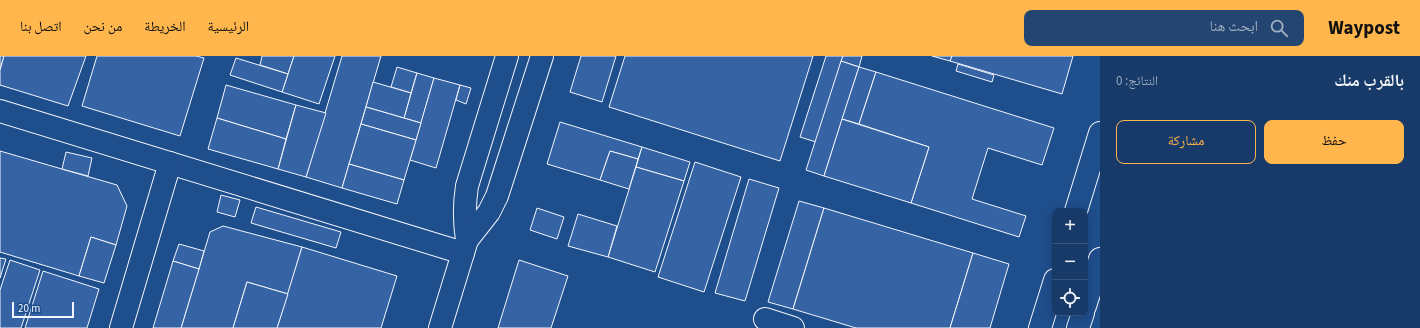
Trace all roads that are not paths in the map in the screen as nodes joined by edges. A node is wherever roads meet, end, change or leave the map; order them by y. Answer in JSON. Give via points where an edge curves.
{"nodes":[{"id":1,"x":507,"y":56,"type":"edge"},
{"id":2,"x":542,"y":56,"type":"edge"},
{"id":3,"x":0,"y":111,"type":"edge"},
{"id":4,"x":1100,"y":133,"type":"edge"},
{"id":5,"x":170,"y":163,"type":"junction"},
{"id":6,"x":1077,"y":208,"type":"edge"},
{"id":7,"x":465,"y":246,"type":"junction"},
{"id":8,"x":1100,"y":259,"type":"edge"},
{"id":9,"x":1052,"y":290,"type":"edge"},
{"id":10,"x":1088,"y":297,"type":"edge"},
{"id":11,"x":1082,"y":316,"type":"edge"},
{"id":12,"x":765,"y":320,"type":"dead end"},
{"id":13,"x":121,"y":328,"type":"edge"},
{"id":14,"x":440,"y":328,"type":"edge"},
{"id":15,"x":793,"y":328,"type":"edge"},
{"id":16,"x":1040,"y":328,"type":"edge"},
{"id":17,"x":1078,"y":328,"type":"edge"}],
"edges":[{"from":1,"to":7,"type":"street","via":[[467,186],[464,203]]},
{"from":2,"to":7,"type":"street","via":[[498,196]]},
{"from":3,"to":5,"type":"street"},
{"from":4,"to":6,"type":"street"},
{"from":5,"to":7,"type":"street"},
{"from":5,"to":13,"type":"street"},
{"from":7,"to":14,"type":"street"},
{"from":8,"to":10,"type":"street"},
{"from":9,"to":16,"type":"street"},
{"from":11,"to":17,"type":"street"},
{"from":12,"to":15,"type":"street"}]}
